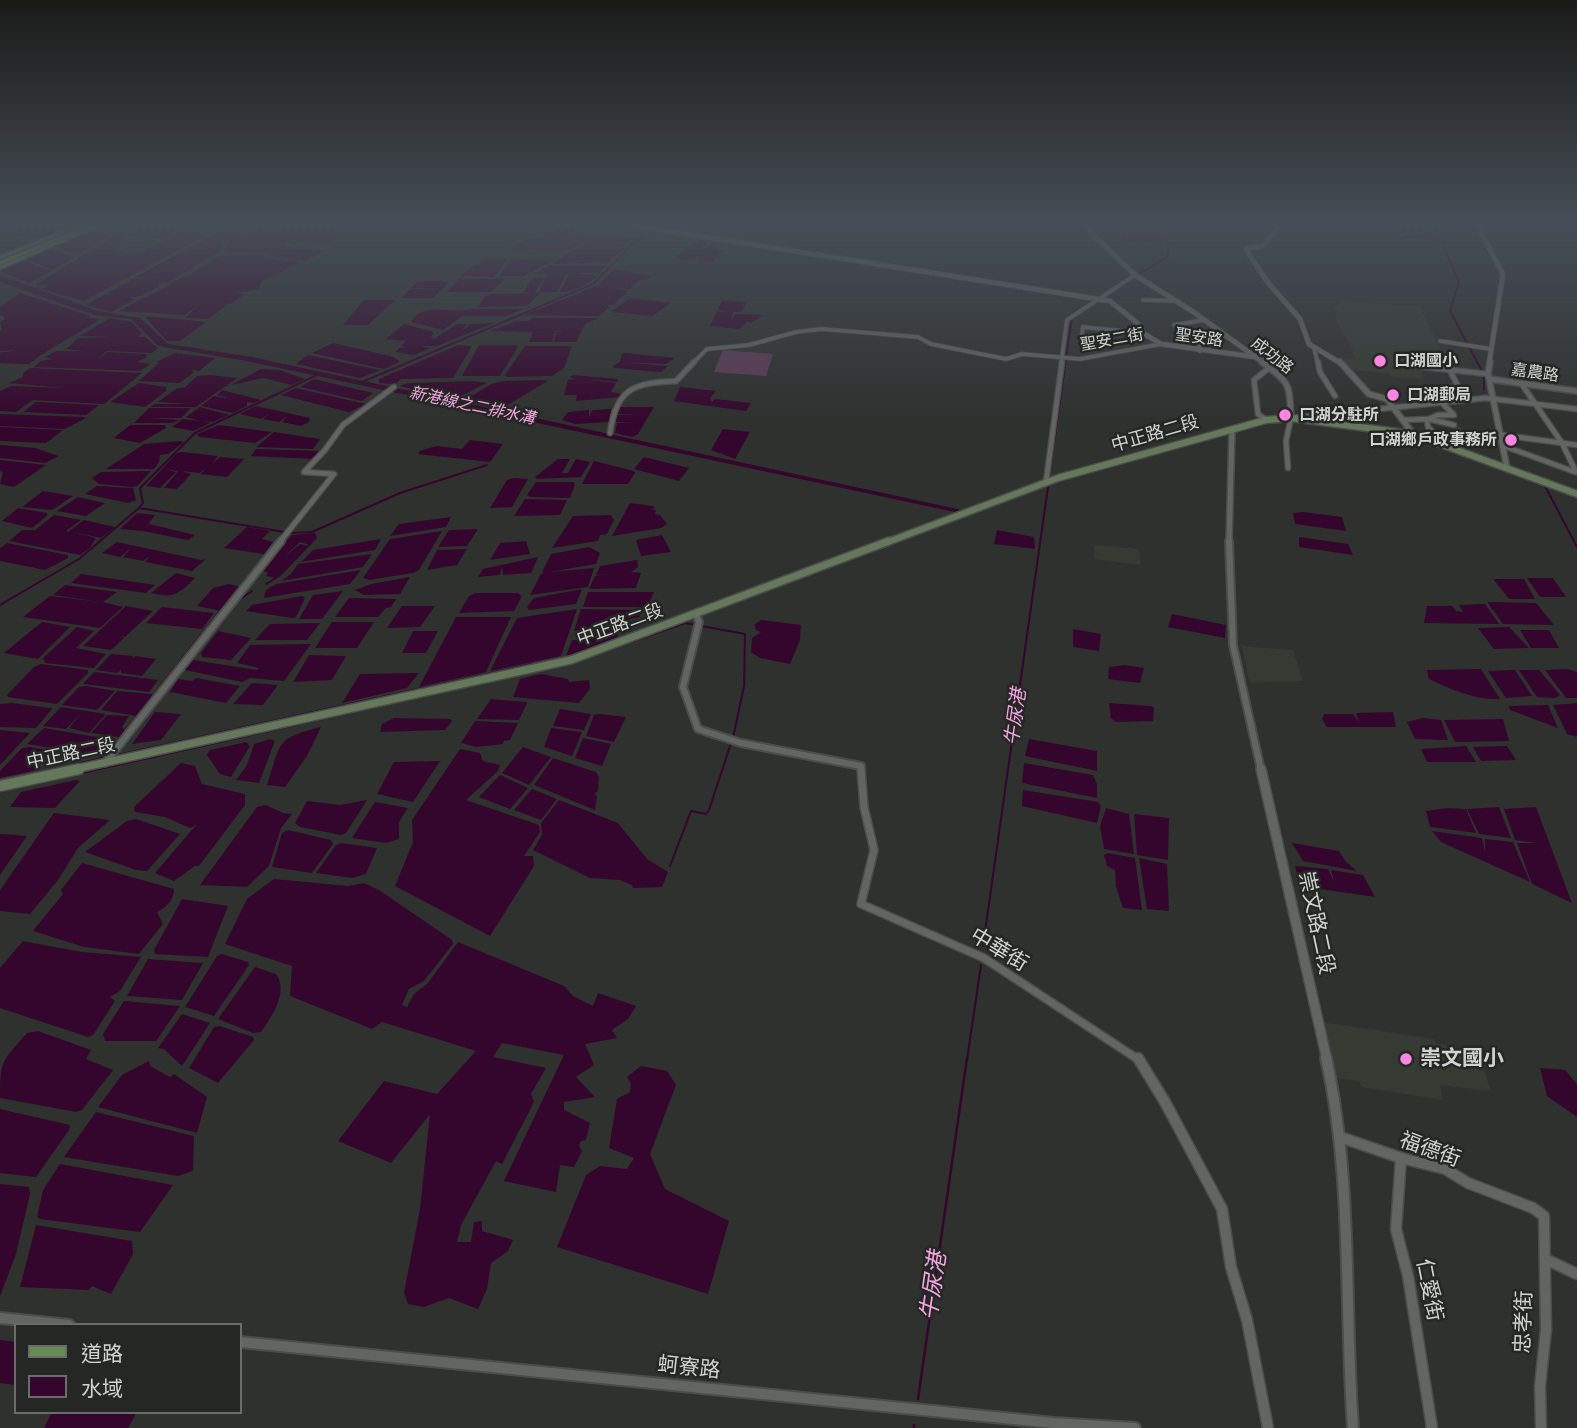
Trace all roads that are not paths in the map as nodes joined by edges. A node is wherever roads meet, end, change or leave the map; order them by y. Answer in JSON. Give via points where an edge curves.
{"nodes":[{"id":1,"x":1043,"y":290,"type":"edge"},
{"id":2,"x":1112,"y":290,"type":"edge"},
{"id":3,"x":1159,"y":290,"type":"edge"},
{"id":4,"x":1274,"y":290,"type":"edge"},
{"id":5,"x":1500,"y":290,"type":"edge"},
{"id":6,"x":1097,"y":298,"type":"junction"},
{"id":7,"x":1143,"y":299,"type":"dead end"},
{"id":8,"x":1178,"y":301,"type":"junction"},
{"id":9,"x":1204,"y":320,"type":"junction"},
{"id":10,"x":1143,"y":333,"type":"junction"},
{"id":11,"x":1082,"y":335,"type":"dead end"},
{"id":12,"x":1440,"y":341,"type":"dead end"},
{"id":13,"x":1161,"y":344,"type":"junction"},
{"id":14,"x":1314,"y":348,"type":"junction"},
{"id":15,"x":1491,"y":349,"type":"junction"},
{"id":16,"x":1200,"y":351,"type":"junction"},
{"id":17,"x":1255,"y":357,"type":"junction"},
{"id":18,"x":1064,"y":358,"type":"junction"},
{"id":19,"x":1446,"y":363,"type":"dead end"},
{"id":20,"x":1423,"y":367,"type":"dead end"},
{"id":21,"x":1269,"y":368,"type":"junction"},
{"id":22,"x":1450,"y":370,"type":"junction"},
{"id":23,"x":1488,"y":377,"type":"junction"},
{"id":24,"x":1521,"y":383,"type":"junction"},
{"id":25,"x":394,"y":387,"type":"dead end"},
{"id":26,"x":1577,"y":391,"type":"edge"},
{"id":27,"x":1335,"y":396,"type":"dead end"},
{"id":28,"x":1493,"y":398,"type":"junction"},
{"id":29,"x":1445,"y":402,"type":"junction"},
{"id":30,"x":1535,"y":403,"type":"junction"},
{"id":31,"x":1394,"y":407,"type":"junction"},
{"id":32,"x":1577,"y":409,"type":"edge"},
{"id":33,"x":1291,"y":418,"type":"junction"},
{"id":34,"x":1266,"y":420,"type":"junction"},
{"id":35,"x":1404,"y":420,"type":"junction"},
{"id":36,"x":1428,"y":420,"type":"junction"},
{"id":37,"x":1454,"y":425,"type":"dead end"},
{"id":38,"x":1233,"y":430,"type":"junction"},
{"id":39,"x":1458,"y":431,"type":"dead end"},
{"id":40,"x":610,"y":433,"type":"dead end"},
{"id":41,"x":1413,"y":433,"type":"junction"},
{"id":42,"x":1502,"y":435,"type":"junction"},
{"id":43,"x":1562,"y":443,"type":"junction"},
{"id":44,"x":1577,"y":445,"type":"edge"},
{"id":45,"x":1447,"y":446,"type":"junction"},
{"id":46,"x":1504,"y":446,"type":"junction"},
{"id":47,"x":1457,"y":449,"type":"junction"},
{"id":48,"x":1288,"y":468,"type":"dead end"},
{"id":49,"x":1507,"y":468,"type":"junction"},
{"id":50,"x":1576,"y":472,"type":"edge"},
{"id":51,"x":1046,"y":482,"type":"junction"},
{"id":52,"x":1577,"y":494,"type":"edge"},
{"id":53,"x":695,"y":614,"type":"junction"},
{"id":54,"x":105,"y":763,"type":"junction"},
{"id":55,"x":0,"y":786,"type":"edge"},
{"id":56,"x":1340,"y":1137,"type":"junction"},
{"id":57,"x":1401,"y":1158,"type":"junction"},
{"id":58,"x":1544,"y":1216,"type":"joint"},
{"id":59,"x":1545,"y":1259,"type":"junction"},
{"id":60,"x":1577,"y":1274,"type":"edge"},
{"id":61,"x":0,"y":1318,"type":"edge"},
{"id":62,"x":49,"y":1323,"type":"edge"},
{"id":63,"x":242,"y":1342,"type":"edge"},
{"id":64,"x":1135,"y":1428,"type":"edge"},
{"id":65,"x":1268,"y":1428,"type":"edge"},
{"id":66,"x":1353,"y":1428,"type":"edge"},
{"id":67,"x":1432,"y":1428,"type":"edge"},
{"id":68,"x":1541,"y":1428,"type":"edge"}],
"edges":[{"from":1,"to":6,"type":"street","name":"聖安路"},
{"from":2,"to":6,"type":"street"},
{"from":3,"to":8,"type":"street","name":"成功路"},
{"from":4,"to":14,"type":"street","via":[[1300,319]]},
{"from":5,"to":15,"type":"street"},
{"from":6,"to":10,"type":"street","name":"聖安路","via":[[1114,303]]},
{"from":6,"to":18,"type":"street","via":[[1067,320]]},
{"from":7,"to":8,"type":"street"},
{"from":8,"to":9,"type":"street","name":"成功路"},
{"from":9,"to":16,"type":"street","via":[[1174,325],[1199,344]]},
{"from":9,"to":17,"type":"street","name":"成功路"},
{"from":10,"to":11,"type":"street","name":"聖安二街","via":[[1083,327]]},
{"from":10,"to":13,"type":"street","name":"聖安路"},
{"from":12,"to":15,"type":"street"},
{"from":13,"to":16,"type":"street","name":"聖安路"},
{"from":13,"to":18,"type":"street","name":"聖安二街"},
{"from":14,"to":27,"type":"street","via":[[1320,372]]},
{"from":14,"to":31,"type":"street","via":[[1337,359],[1369,394],[1387,399]]},
{"from":15,"to":23,"type":"street"},
{"from":16,"to":17,"type":"street","name":"聖安路"},
{"from":17,"to":21,"type":"street","name":"成功路"},
{"from":18,"to":40,"type":"street","name":"聖安二街","via":[[1022,354],[1006,359],[881,332],[796,332],[749,345],[707,349],[676,381],[652,381],[624,391],[611,410]]},
{"from":18,"to":51,"type":"street"},
{"from":19,"to":22,"type":"street"},
{"from":20,"to":22,"type":"street"},
{"from":21,"to":33,"type":"street","name":"成功路","via":[[1287,382]]},
{"from":21,"to":34,"type":"street","via":[[1254,380],[1258,414]]},
{"from":22,"to":23,"type":"street"},
{"from":22,"to":29,"type":"street","via":[[1458,386],[1440,394]]},
{"from":23,"to":24,"type":"street","name":"嘉農路"},
{"from":23,"to":28,"type":"street"},
{"from":24,"to":26,"type":"street","name":"嘉農路"},
{"from":24,"to":30,"type":"street"},
{"from":25,"to":54,"type":"street","via":[[343,425],[304,472],[334,474]]},
{"from":28,"to":29,"type":"street"},
{"from":28,"to":30,"type":"street"},
{"from":28,"to":42,"type":"street"},
{"from":29,"to":31,"type":"street"},
{"from":29,"to":36,"type":"street","via":[[1454,415]]},
{"from":30,"to":32,"type":"street"},
{"from":30,"to":43,"type":"street"},
{"from":31,"to":33,"type":"street"},
{"from":31,"to":35,"type":"street"},
{"from":33,"to":34,"type":"main road","name":"中正路二段"},
{"from":33,"to":41,"type":"main road","name":"中正路二段"},
{"from":33,"to":48,"type":"street","via":[[1286,441]]},
{"from":34,"to":38,"type":"main road","name":"中正路二段"},
{"from":35,"to":36,"type":"street"},
{"from":35,"to":41,"type":"street"},
{"from":36,"to":37,"type":"street"},
{"from":36,"to":45,"type":"street","via":[[1428,428]]},
{"from":38,"to":51,"type":"main road","name":"中正路二段"},
{"from":38,"to":56,"type":"street","name":"崇文路二段","via":[[1228,562],[1233,645]]},
{"from":39,"to":47,"type":"street"},
{"from":41,"to":45,"type":"main road","name":"中正路二段"},
{"from":42,"to":43,"type":"street"},
{"from":42,"to":46,"type":"street"},
{"from":43,"to":44,"type":"street"},
{"from":43,"to":50,"type":"street"},
{"from":45,"to":47,"type":"main road","name":"中正路二段"},
{"from":46,"to":49,"type":"street"},
{"from":46,"to":50,"type":"street"},
{"from":47,"to":49,"type":"main road","name":"中正路二段"},
{"from":49,"to":52,"type":"main road","name":"中正路二段"},
{"from":51,"to":53,"type":"main road","name":"中正路二段"},
{"from":53,"to":54,"type":"main road","name":"中正路二段","via":[[571,660]]},
{"from":53,"to":65,"type":"street","name":"中華街","via":[[699,622],[683,688],[698,729],[741,743],[861,766],[874,849],[861,904],[984,958],[1138,1058],[1222,1209]]},
{"from":54,"to":55,"type":"main road","name":"中正路二段"},
{"from":56,"to":57,"type":"street","name":"福德街"},
{"from":56,"to":66,"type":"street","name":"崇文路二段"},
{"from":57,"to":58,"type":"street","name":"福德街","via":[[1444,1169]]},
{"from":57,"to":67,"type":"street","name":"仁愛街","via":[[1396,1229]]},
{"from":58,"to":59,"type":"street","name":"忠孝街"},
{"from":59,"to":60,"type":"street"},
{"from":59,"to":68,"type":"street","name":"忠孝街"},
{"from":61,"to":62,"type":"street"},
{"from":63,"to":64,"type":"street","name":"蚵寮路"}]}
